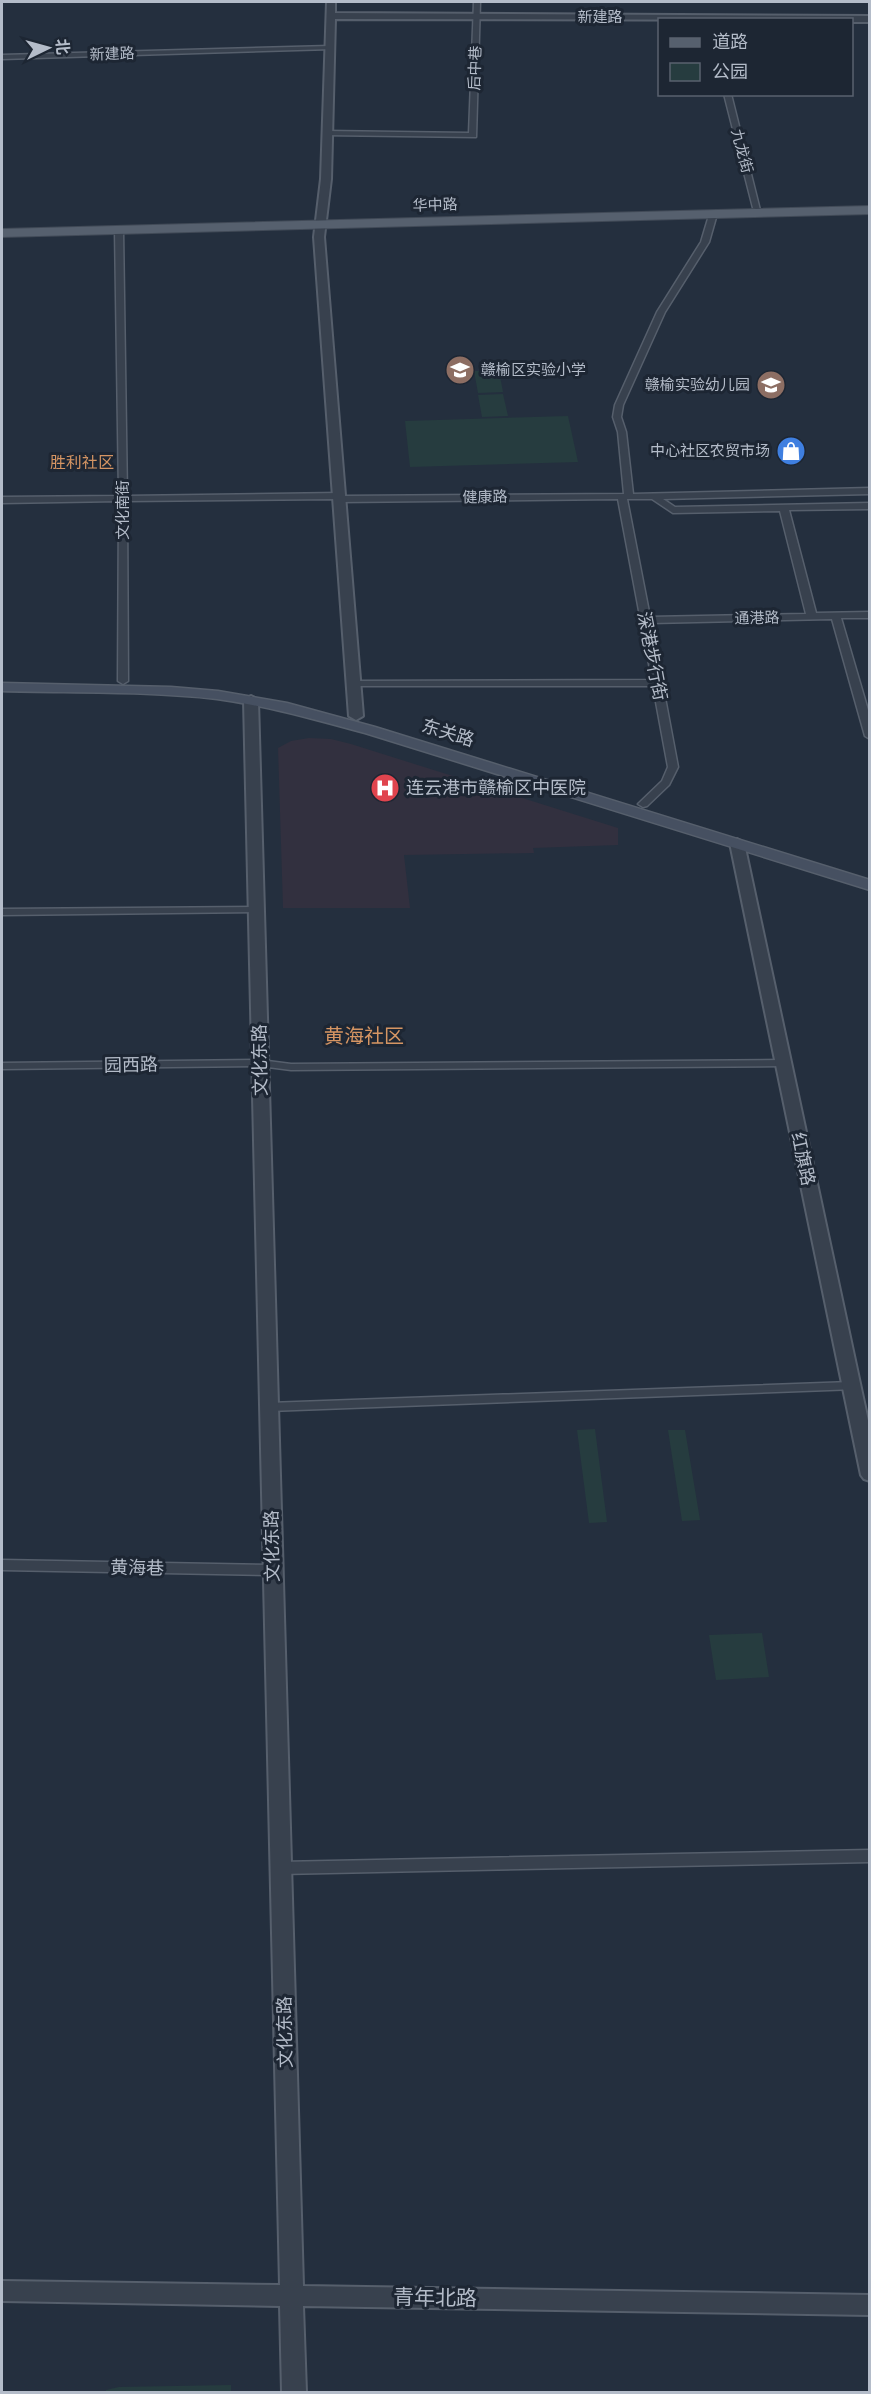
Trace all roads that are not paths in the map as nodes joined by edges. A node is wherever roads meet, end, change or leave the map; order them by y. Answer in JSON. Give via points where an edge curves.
{"nodes":[{"id":1,"x":331,"y":2,"type":"edge"},
{"id":2,"x":477,"y":2,"type":"edge"},
{"id":3,"x":330,"y":16,"type":"junction"},
{"id":4,"x":476,"y":16,"type":"junction"},
{"id":5,"x":658,"y":18,"type":"edge"},
{"id":6,"x":853,"y":19,"type":"edge"},
{"id":7,"x":870,"y":19,"type":"edge"},
{"id":8,"x":330,"y":48,"type":"junction"},
{"id":9,"x":2,"y":57,"type":"edge"},
{"id":10,"x":728,"y":96,"type":"edge"},
{"id":11,"x":327,"y":133,"type":"junction"},
{"id":12,"x":870,"y":205,"type":"edge"},
{"id":13,"x":757,"y":208,"type":"junction"},
{"id":14,"x":870,"y":210,"type":"edge"},
{"id":15,"x":713,"y":214,"type":"junction"},
{"id":16,"x":321,"y":222,"type":"junction"},
{"id":17,"x":2,"y":228,"type":"edge"},
{"id":18,"x":119,"y":230,"type":"junction"},
{"id":19,"x":2,"y":233,"type":"edge"},
{"id":20,"x":870,"y":491,"type":"edge"},
{"id":21,"x":626,"y":496,"type":"junction"},
{"id":22,"x":654,"y":496,"type":"junction"},
{"id":23,"x":340,"y":497,"type":"junction"},
{"id":24,"x":123,"y":499,"type":"junction"},
{"id":25,"x":2,"y":500,"type":"edge"},
{"id":26,"x":870,"y":506,"type":"edge"},
{"id":27,"x":784,"y":508,"type":"junction"},
{"id":28,"x":870,"y":615,"type":"edge"},
{"id":29,"x":836,"y":616,"type":"junction"},
{"id":30,"x":812,"y":617,"type":"junction"},
{"id":31,"x":645,"y":620,"type":"junction"},
{"id":32,"x":2,"y":679,"type":"edge"},
{"id":33,"x":123,"y":681,"type":"junction"},
{"id":34,"x":657,"y":683,"type":"junction"},
{"id":35,"x":354,"y":684,"type":"junction"},
{"id":36,"x":2,"y":687,"type":"edge"},
{"id":37,"x":251,"y":700,"type":"junction"},
{"id":38,"x":356,"y":716,"type":"junction"},
{"id":39,"x":870,"y":736,"type":"edge"},
{"id":40,"x":643,"y":804,"type":"junction"},
{"id":41,"x":737,"y":843,"type":"junction"},
{"id":42,"x":870,"y":874,"type":"edge"},
{"id":43,"x":870,"y":885,"type":"edge"},
{"id":44,"x":257,"y":910,"type":"junction"},
{"id":45,"x":2,"y":912,"type":"edge"},
{"id":46,"x":260,"y":1063,"type":"junction"},
{"id":47,"x":783,"y":1063,"type":"junction"},
{"id":48,"x":2,"y":1066,"type":"edge"},
{"id":49,"x":851,"y":1386,"type":"junction"},
{"id":50,"x":269,"y":1407,"type":"junction"},
{"id":51,"x":869,"y":1471,"type":"edge"},
{"id":52,"x":2,"y":1565,"type":"edge"},
{"id":53,"x":273,"y":1570,"type":"junction"},
{"id":54,"x":870,"y":1856,"type":"edge"},
{"id":55,"x":280,"y":1868,"type":"junction"},
{"id":56,"x":2,"y":2291,"type":"edge"},
{"id":57,"x":291,"y":2296,"type":"junction"},
{"id":58,"x":870,"y":2305,"type":"edge"},
{"id":59,"x":294,"y":2392,"type":"edge"}],
"edges":[{"from":1,"to":3,"type":"street"},
{"from":2,"to":4,"type":"street","name":"后中巷"},
{"from":3,"to":4,"type":"street","name":"新建路"},
{"from":3,"to":8,"type":"street"},
{"from":4,"to":5,"type":"street","name":"新建路"},
{"from":4,"to":11,"type":"street","name":"后中巷","via":[[473,135]]},
{"from":6,"to":7,"type":"street","name":"新建路"},
{"from":8,"to":9,"type":"street","name":"新建路"},
{"from":8,"to":11,"type":"street"},
{"from":10,"to":13,"type":"street","name":"九龙街"},
{"from":11,"to":16,"type":"street"},
{"from":12,"to":13,"type":"main road","name":"华中路"},
{"from":13,"to":16,"type":"main road","name":"华中路"},
{"from":14,"to":15,"type":"main road","name":"华中路"},
{"from":15,"to":16,"type":"main road","name":"华中路"},
{"from":15,"to":21,"type":"street","name":"深港步行街","via":[[705,242],[661,312],[620,405],[617,417],[622,432]]},
{"from":16,"to":17,"type":"main road","name":"华中路"},
{"from":16,"to":18,"type":"main road","name":"华中路"},
{"from":16,"to":23,"type":"street","via":[[319,237]]},
{"from":18,"to":19,"type":"main road","name":"华中路"},
{"from":18,"to":24,"type":"street","name":"文化南街"},
{"from":20,"to":22,"type":"street","name":"健康路"},
{"from":21,"to":22,"type":"street","name":"健康路"},
{"from":21,"to":23,"type":"street","name":"健康路"},
{"from":21,"to":31,"type":"street","name":"深港步行街"},
{"from":22,"to":27,"type":"street","via":[[674,510]]},
{"from":23,"to":24,"type":"street","name":"健康路"},
{"from":23,"to":35,"type":"street"},
{"from":24,"to":25,"type":"street","name":"健康路"},
{"from":24,"to":33,"type":"street","name":"文化南街"},
{"from":26,"to":27,"type":"street"},
{"from":27,"to":30,"type":"street"},
{"from":28,"to":29,"type":"street","name":"通港路"},
{"from":29,"to":30,"type":"street","name":"通港路"},
{"from":29,"to":39,"type":"street"},
{"from":30,"to":31,"type":"street","name":"通港路"},
{"from":31,"to":34,"type":"street","name":"深港步行街"},
{"from":32,"to":33,"type":"main road","name":"东关路"},
{"from":33,"to":38,"type":"main road","name":"东关路","via":[[245,690]]},
{"from":34,"to":35,"type":"street"},
{"from":34,"to":40,"type":"street","name":"深港步行街","via":[[672,774]]},
{"from":35,"to":38,"type":"street"},
{"from":36,"to":37,"type":"main road","name":"东关路","via":[[171,691]]},
{"from":37,"to":41,"type":"main road","name":"东关路","via":[[370,730]]},
{"from":37,"to":44,"type":"street","name":"文化东路"},
{"from":38,"to":40,"type":"main road","name":"东关路"},
{"from":40,"to":42,"type":"main road","name":"东关路"},
{"from":41,"to":43,"type":"main road","name":"东关路"},
{"from":41,"to":47,"type":"street","name":"红旗路"},
{"from":44,"to":45,"type":"street"},
{"from":44,"to":46,"type":"street","name":"文化东路"},
{"from":46,"to":47,"type":"street","name":"园西路","via":[[303,1067]]},
{"from":46,"to":48,"type":"street","name":"园西路"},
{"from":46,"to":50,"type":"street","name":"文化东路"},
{"from":47,"to":49,"type":"street","name":"红旗路"},
{"from":49,"to":50,"type":"street"},
{"from":49,"to":51,"type":"street","name":"红旗路"},
{"from":50,"to":53,"type":"street","name":"文化东路"},
{"from":52,"to":53,"type":"street","name":"黄海巷"},
{"from":53,"to":55,"type":"street","name":"文化东路"},
{"from":54,"to":55,"type":"street"},
{"from":55,"to":57,"type":"street","name":"文化东路"},
{"from":56,"to":57,"type":"street","name":"青年北路"},
{"from":57,"to":58,"type":"street","name":"青年北路"},
{"from":57,"to":59,"type":"street","name":"文化东路"}]}
